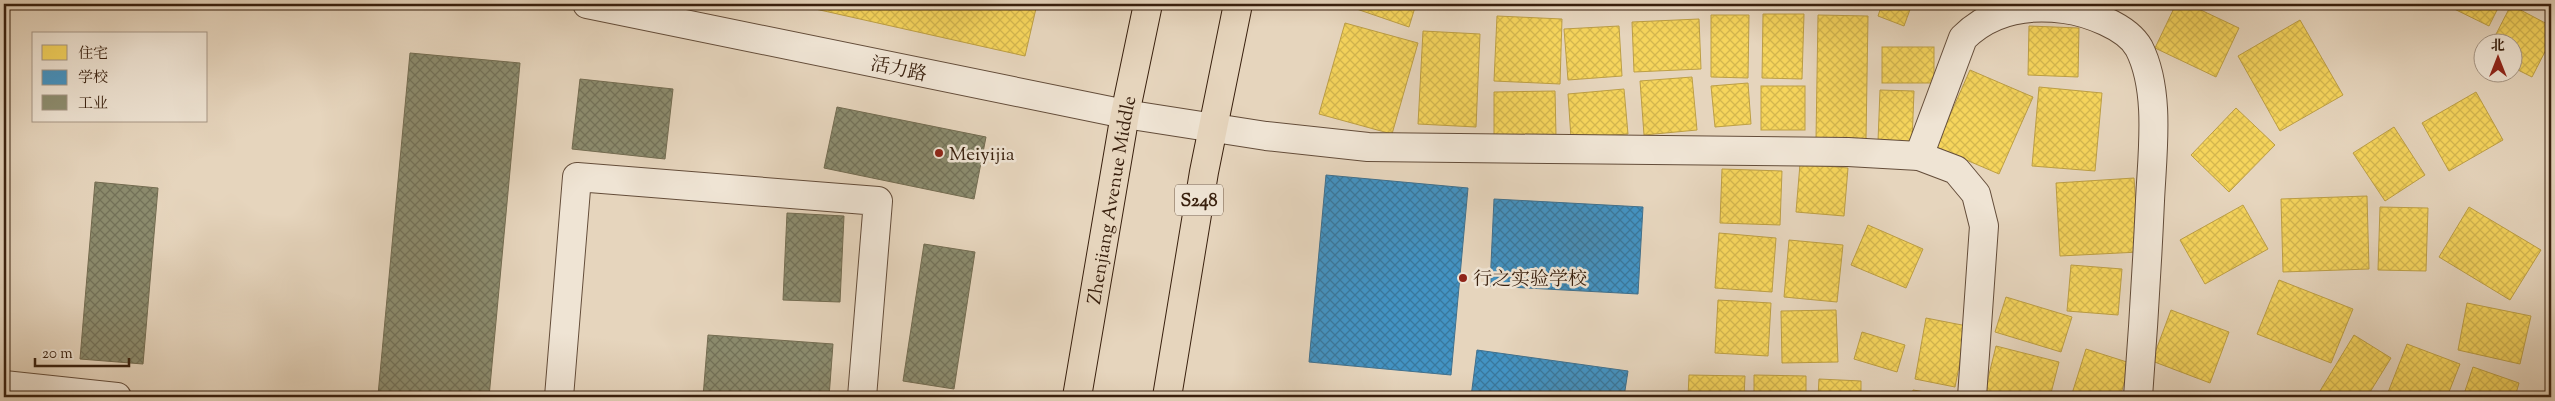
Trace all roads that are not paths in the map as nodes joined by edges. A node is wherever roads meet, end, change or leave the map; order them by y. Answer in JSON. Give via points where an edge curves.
{"nodes":[{"id":1,"x":587,"y":4,"type":"edge"},
{"id":2,"x":1148,"y":4,"type":"edge"},
{"id":3,"x":1238,"y":4,"type":"edge"},
{"id":4,"x":1125,"y":114,"type":"junction"},
{"id":5,"x":1212,"y":128,"type":"junction"},
{"id":6,"x":1919,"y":156,"type":"junction"},
{"id":7,"x":4,"y":385,"type":"edge"},
{"id":8,"x":104,"y":397,"type":"edge"},
{"id":9,"x":559,"y":397,"type":"edge"},
{"id":10,"x":862,"y":397,"type":"edge"},
{"id":11,"x":1077,"y":397,"type":"edge"},
{"id":12,"x":1167,"y":397,"type":"edge"},
{"id":13,"x":1972,"y":397,"type":"edge"},
{"id":14,"x":2138,"y":397,"type":"edge"}],
"edges":[{"from":1,"to":4,"type":"street","name":"活力路"},
{"from":2,"to":4,"type":"main road","name":"Zhenjiang Avenue Middle"},
{"from":3,"to":5,"type":"main road","number":"S248"},
{"from":4,"to":5,"type":"street","name":"活力路"},
{"from":4,"to":11,"type":"main road","name":"Zhenjiang Avenue Middle"},
{"from":5,"to":6,"type":"street","name":"活力路","via":[[1368,147],[1848,152]]},
{"from":5,"to":12,"type":"main road","number":"S248"},
{"from":6,"to":13,"type":"street","name":"活力路","via":[[1956,170],[1976,194],[1984,226]]},
{"from":6,"to":14,"type":"street","via":[[1964,38],[1976,25],[1996,14],[2022,8],[2050,7],[2088,13],[2110,22],[2138,46],[2148,71],[2153,124]]},
{"from":7,"to":8,"type":"street"},
{"from":9,"to":10,"type":"street","via":[[577,177],[878,201]]}]}
